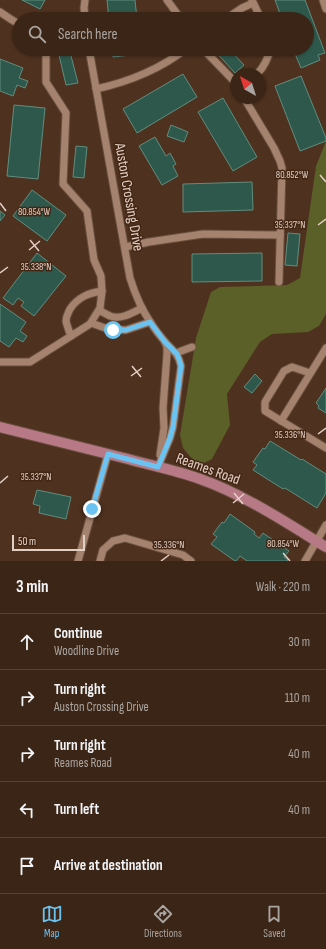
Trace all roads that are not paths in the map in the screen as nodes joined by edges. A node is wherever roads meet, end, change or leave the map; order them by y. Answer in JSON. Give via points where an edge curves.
{"nodes":[{"id":1,"x":85,"y":0,"type":"edge"},
{"id":2,"x":167,"y":0,"type":"edge"},
{"id":3,"x":323,"y":0,"type":"edge"},
{"id":4,"x":252,"y":1,"type":"edge"},
{"id":5,"x":326,"y":9,"type":"edge"},
{"id":6,"x":0,"y":12,"type":"edge"},
{"id":7,"x":84,"y":12,"type":"edge"},
{"id":8,"x":176,"y":12,"type":"edge"},
{"id":9,"x":236,"y":12,"type":"edge"},
{"id":10,"x":258,"y":12,"type":"edge"},
{"id":11,"x":12,"y":20,"type":"edge"},
{"id":12,"x":46,"y":56,"type":"edge"},
{"id":13,"x":90,"y":56,"type":"edge"},
{"id":14,"x":175,"y":56,"type":"edge"},
{"id":15,"x":210,"y":56,"type":"edge"},
{"id":16,"x":269,"y":56,"type":"edge"},
{"id":17,"x":262,"y":68,"type":"edge"},
{"id":18,"x":230,"y":77,"type":"edge"},
{"id":19,"x":96,"y":89,"type":"junction"},
{"id":20,"x":248,"y":104,"type":"edge"},
{"id":21,"x":280,"y":235,"type":"junction"},
{"id":22,"x":125,"y":247,"type":"junction"},
{"id":23,"x":279,"y":282,"type":"dead end"},
{"id":24,"x":102,"y":291,"type":"junction"},
{"id":25,"x":142,"y":308,"type":"junction"},
{"id":26,"x":99,"y":310,"type":"junction"},
{"id":27,"x":150,"y":322,"type":"junction"},
{"id":28,"x":91,"y":323,"type":"junction"},
{"id":29,"x":71,"y":336,"type":"junction"},
{"id":30,"x":165,"y":342,"type":"junction"},
{"id":31,"x":192,"y":347,"type":"dead end"},
{"id":32,"x":326,"y":348,"type":"edge"},
{"id":33,"x":176,"y":353,"type":"junction"},
{"id":34,"x":0,"y":362,"type":"edge"},
{"id":35,"x":310,"y":373,"type":"junction"},
{"id":36,"x":163,"y":404,"type":"junction"},
{"id":37,"x":176,"y":404,"type":"junction"},
{"id":38,"x":281,"y":421,"type":"junction"},
{"id":39,"x":0,"y":427,"type":"edge"},
{"id":40,"x":326,"y":448,"type":"edge"},
{"id":41,"x":108,"y":454,"type":"junction"},
{"id":42,"x":158,"y":467,"type":"junction"},
{"id":43,"x":326,"y":525,"type":"edge"},
{"id":44,"x":317,"y":541,"type":"junction"},
{"id":45,"x":326,"y":547,"type":"edge"},
{"id":46,"x":78,"y":561,"type":"edge"},
{"id":47,"x":100,"y":561,"type":"edge"},
{"id":48,"x":191,"y":561,"type":"edge"},
{"id":49,"x":305,"y":561,"type":"edge"}],
"edges":[{"from":1,"to":7,"type":"street"},
{"from":2,"to":8,"type":"street"},
{"from":3,"to":5,"type":"street"},
{"from":4,"to":9,"type":"street"},
{"from":4,"to":10,"type":"street"},
{"from":6,"to":11,"type":"street"},
{"from":12,"to":24,"type":"street","via":[[46,82],[66,113],[63,184],[87,211],[94,260],[101,276]]},
{"from":13,"to":19,"type":"street","name":"Auston Crossing Drive"},
{"from":14,"to":19,"type":"street","via":[[143,74]]},
{"from":15,"to":18,"type":"street"},
{"from":16,"to":17,"type":"street"},
{"from":19,"to":22,"type":"street","name":"Auston Crossing Drive"},
{"from":20,"to":21,"type":"street","via":[[274,148],[282,168]]},
{"from":21,"to":22,"type":"street","via":[[203,234]]},
{"from":21,"to":23,"type":"street"},
{"from":22,"to":25,"type":"street","name":"Auston Crossing Drive","via":[[134,293]]},
{"from":24,"to":26,"type":"street"},
{"from":24,"to":29,"type":"street","via":[[81,297],[74,304],[67,315],[66,323]]},
{"from":25,"to":26,"type":"street","via":[[116,317]]},
{"from":25,"to":27,"type":"street","name":"Auston Crossing Drive"},
{"from":26,"to":28,"type":"street"},
{"from":27,"to":28,"type":"street","via":[[126,330],[108,329]]},
{"from":27,"to":30,"type":"street","name":"Auston Crossing Drive"},
{"from":28,"to":29,"type":"street"},
{"from":29,"to":34,"type":"street","via":[[30,362]]},
{"from":30,"to":33,"type":"street","name":"Auston Crossing Drive"},
{"from":30,"to":36,"type":"street","via":[[167,354]]},
{"from":31,"to":33,"type":"street"},
{"from":32,"to":35,"type":"street"},
{"from":33,"to":37,"type":"street","via":[[181,366]]},
{"from":35,"to":38,"type":"street"},
{"from":35,"to":38,"type":"street","via":[[292,367],[284,371],[265,402],[265,410]]},
{"from":36,"to":37,"type":"street"},
{"from":36,"to":42,"type":"street","via":[[164,428]]},
{"from":37,"to":42,"type":"street","via":[[170,438]]},
{"from":38,"to":40,"type":"street"},
{"from":39,"to":41,"type":"main road","name":"Reames Road"},
{"from":41,"to":42,"type":"main road","name":"Reames Road"},
{"from":41,"to":46,"type":"street"},
{"from":42,"to":44,"type":"main road","name":"Reames Road","via":[[200,479],[236,495]]},
{"from":43,"to":44,"type":"street"},
{"from":44,"to":45,"type":"main road","name":"Reames Road"},
{"from":44,"to":49,"type":"street"},
{"from":47,"to":48,"type":"street","via":[[103,550],[113,541],[125,538],[183,555]]}]}
